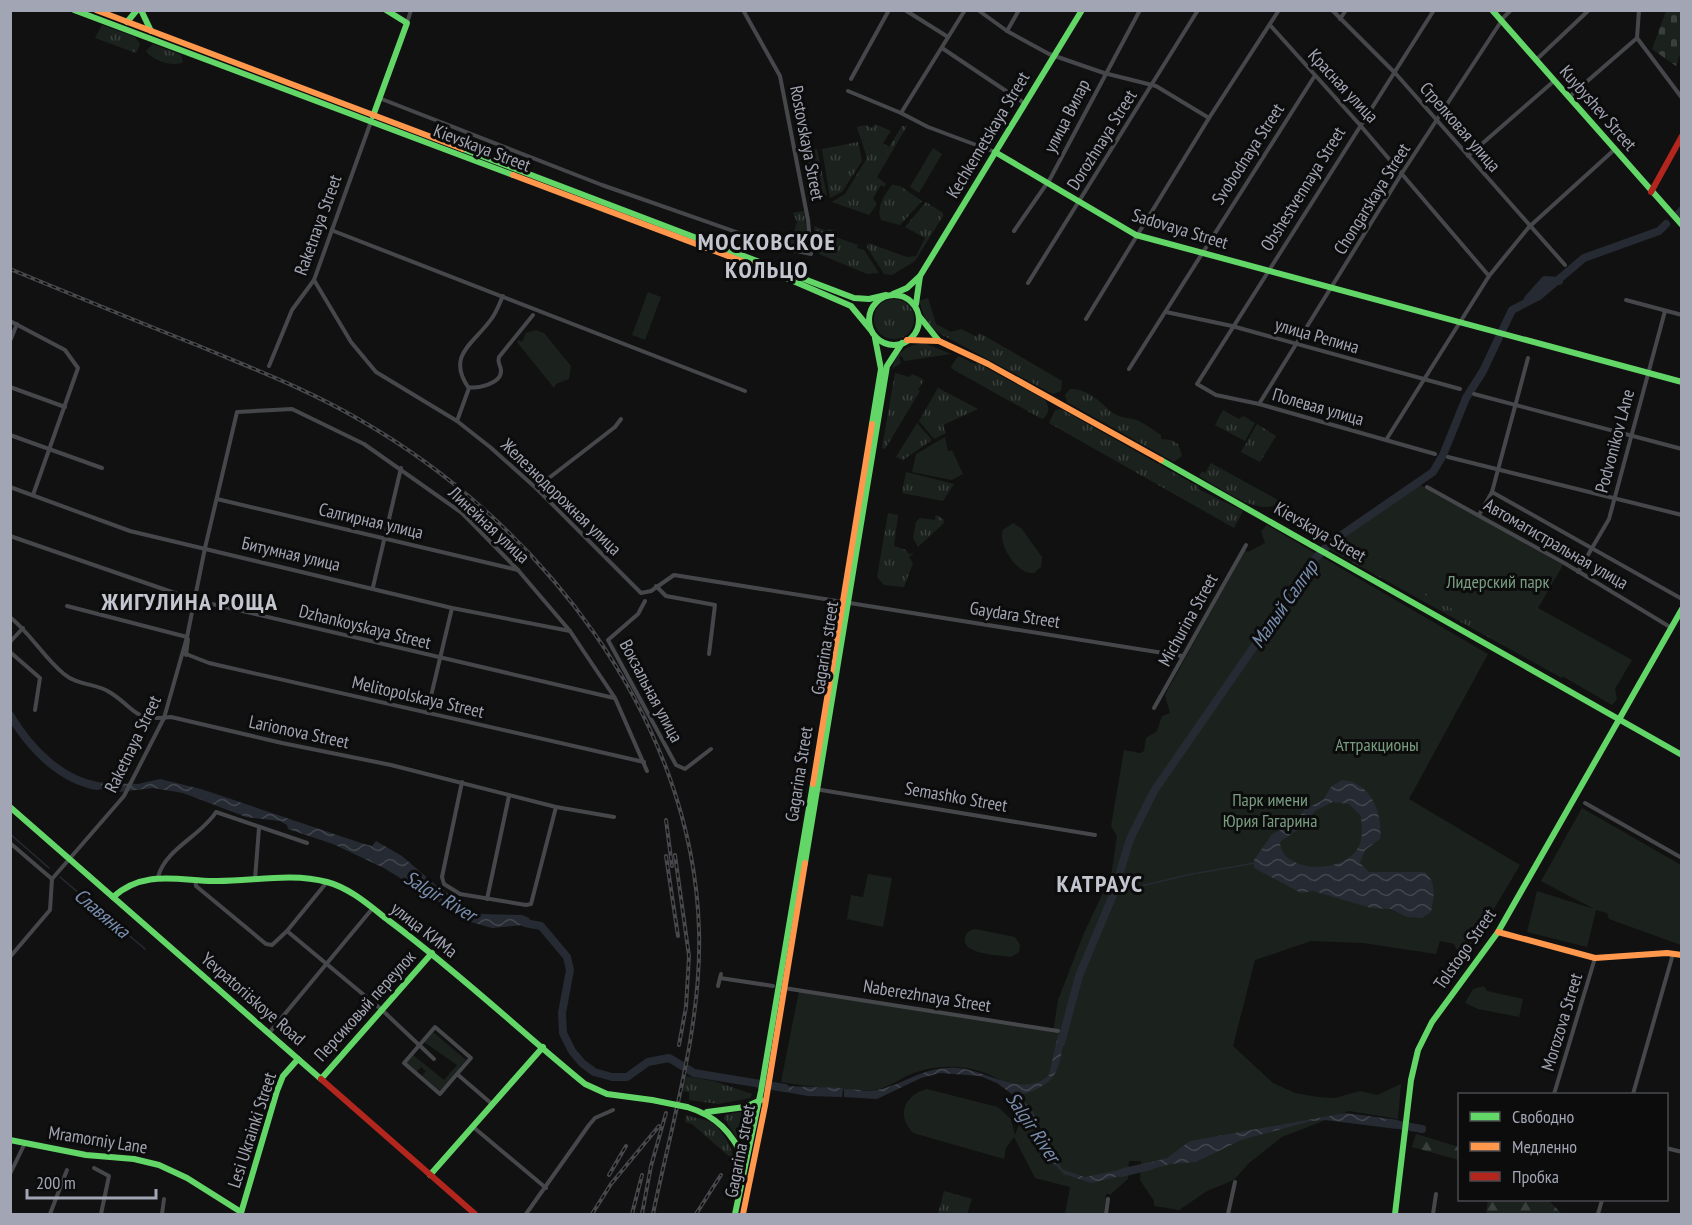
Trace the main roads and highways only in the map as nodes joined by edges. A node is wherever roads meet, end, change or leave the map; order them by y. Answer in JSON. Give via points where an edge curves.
{"nodes":[{"id":1,"x":74,"y":10,"type":"edge"},
{"id":2,"x":96,"y":10,"type":"edge"},
{"id":3,"x":139,"y":10,"type":"edge"},
{"id":4,"x":386,"y":10,"type":"edge"},
{"id":5,"x":1082,"y":10,"type":"edge"},
{"id":6,"x":1492,"y":10,"type":"edge"},
{"id":7,"x":127,"y":22,"type":"junction"},
{"id":8,"x":151,"y":31,"type":"junction"},
{"id":9,"x":372,"y":119,"type":"junction"},
{"id":10,"x":1682,"y":136,"type":"edge"},
{"id":11,"x":995,"y":152,"type":"junction"},
{"id":12,"x":1651,"y":192,"type":"junction"},
{"id":13,"x":1682,"y":225,"type":"edge"},
{"id":14,"x":920,"y":276,"type":"junction"},
{"id":15,"x":890,"y":295,"type":"junction"},
{"id":16,"x":917,"y":308,"type":"junction"},
{"id":17,"x":919,"y":316,"type":"junction"},
{"id":18,"x":870,"y":329,"type":"junction"},
{"id":19,"x":875,"y":338,"type":"junction"},
{"id":20,"x":905,"y":341,"type":"junction"},
{"id":21,"x":939,"y":341,"type":"junction"},
{"id":22,"x":1682,"y":382,"type":"edge"},
{"id":23,"x":845,"y":601,"type":"junction"},
{"id":24,"x":1682,"y":609,"type":"edge"},
{"id":25,"x":1618,"y":720,"type":"junction"},
{"id":26,"x":1682,"y":755,"type":"edge"},
{"id":27,"x":814,"y":788,"type":"junction"},
{"id":28,"x":10,"y":807,"type":"edge"},
{"id":29,"x":113,"y":897,"type":"junction"},
{"id":30,"x":1498,"y":932,"type":"junction"},
{"id":31,"x":432,"y":953,"type":"junction"},
{"id":32,"x":1682,"y":955,"type":"edge"},
{"id":33,"x":543,"y":1047,"type":"junction"},
{"id":34,"x":298,"y":1059,"type":"junction"},
{"id":35,"x":767,"y":1076,"type":"junction"},
{"id":36,"x":321,"y":1079,"type":"junction"},
{"id":37,"x":764,"y":1093,"type":"junction"},
{"id":38,"x":759,"y":1101,"type":"junction"},
{"id":39,"x":707,"y":1113,"type":"junction"},
{"id":40,"x":10,"y":1140,"type":"edge"},
{"id":41,"x":746,"y":1161,"type":"junction"},
{"id":42,"x":751,"y":1174,"type":"junction"},
{"id":43,"x":430,"y":1175,"type":"junction"},
{"id":44,"x":241,"y":1213,"type":"edge"},
{"id":45,"x":475,"y":1215,"type":"edge"},
{"id":46,"x":735,"y":1215,"type":"edge"},
{"id":47,"x":743,"y":1215,"type":"edge"},
{"id":48,"x":1395,"y":1215,"type":"edge"}],
"edges":[{"from":1,"to":9,"type":"main road","name":"Kievskaya Street"},
{"from":2,"to":7,"type":"main road","name":"Kievskaya Street"},
{"from":3,"to":7,"type":"main road"},
{"from":3,"to":8,"type":"main road"},
{"from":4,"to":9,"type":"main road","via":[[407,23]]},
{"from":5,"to":11,"type":"main road","name":"Kechkemetskaya Street"},
{"from":6,"to":12,"type":"main road","name":"Kuybyshev Street"},
{"from":7,"to":8,"type":"main road","name":"Kievskaya Street"},
{"from":8,"to":9,"type":"main road","name":"Kievskaya Street"},
{"from":9,"to":15,"type":"main road","name":"Kievskaya Street","via":[[854,298]]},
{"from":9,"to":18,"type":"main road","name":"Kievskaya Street","via":[[799,283],[851,306]]},
{"from":10,"to":12,"type":"main road"},
{"from":11,"to":14,"type":"main road","name":"Kechkemetskaya Street"},
{"from":11,"to":22,"type":"main road","name":"Sadovaya Street","via":[[1136,235]]},
{"from":12,"to":13,"type":"main road","name":"Kuybyshev Street"},
{"from":14,"to":15,"type":"main road","name":"Kechkemetskaya Street","via":[[907,288]]},
{"from":14,"to":16,"type":"main road","name":"Kechkemetskaya Street"},
{"from":15,"to":16,"type":"main road","via":[[907,297]]},
{"from":15,"to":18,"type":"main road","via":[[871,310]]},
{"from":16,"to":17,"type":"main road"},
{"from":17,"to":20,"type":"main road","via":[[917,328]]},
{"from":17,"to":21,"type":"main road","name":"Kievskaya Street"},
{"from":18,"to":19,"type":"main road"},
{"from":19,"to":20,"type":"main road","via":[[892,346]]},
{"from":19,"to":23,"type":"main road","name":"Gagarina Street","via":[[881,369]]},
{"from":20,"to":21,"type":"main road","name":"Kievskaya Street"},
{"from":20,"to":23,"type":"main road","name":"Gagarina Street","via":[[887,366]]},
{"from":21,"to":25,"type":"main road","name":"Kievskaya Street","via":[[1037,391]]},
{"from":23,"to":27,"type":"main road","name":"Gagarina Street"},
{"from":24,"to":25,"type":"main road","name":"Tolstogo Street"},
{"from":25,"to":26,"type":"main road","name":"Kievskaya Street"},
{"from":25,"to":30,"type":"main road","name":"Tolstogo Street"},
{"from":27,"to":35,"type":"main road","name":"Gagarina Street"},
{"from":27,"to":35,"type":"main road","name":"Gagarina street","via":[[787,989]]},
{"from":28,"to":29,"type":"main road","name":"Yevpatoriiskoye Road"},
{"from":29,"to":31,"type":"main road","name":"улица КИМа","via":[[132,884],[158,877],[222,881],[293,877],[327,882]]},
{"from":29,"to":34,"type":"main road","name":"Yevpatoriiskoye Road"},
{"from":30,"to":32,"type":"main road","via":[[1595,958]]},
{"from":30,"to":48,"type":"main road","name":"Tolstogo Street","via":[[1432,1023],[1418,1050]]},
{"from":31,"to":33,"type":"main road","name":"улица КИМа"},
{"from":31,"to":36,"type":"main road","name":"Персиковый переулок"},
{"from":33,"to":39,"type":"main road","name":"улица КИМа","bridge":true,"via":[[596,1090]]},
{"from":33,"to":43,"type":"main road"},
{"from":34,"to":36,"type":"main road","name":"Yevpatoriiskoye Road"},
{"from":34,"to":44,"type":"main road","name":"Lesi Ukrainki Street","via":[[283,1076],[277,1091]]},
{"from":35,"to":37,"type":"main road","name":"Gagarina Street"},
{"from":36,"to":43,"type":"main road","name":"Yevpatoriiskoye Road"},
{"from":37,"to":38,"type":"main road","name":"Gagarina Street"},
{"from":37,"to":42,"type":"main road","name":"Gagarina street"},
{"from":38,"to":39,"type":"main road"},
{"from":38,"to":41,"type":"main road","name":"Gagarina Street"},
{"from":39,"to":41,"type":"main road","via":[[724,1125]]},
{"from":40,"to":44,"type":"main road","name":"Mramorniy Lane","via":[[159,1165]]},
{"from":41,"to":42,"type":"main road"},
{"from":41,"to":46,"type":"main road","name":"Gagarina Street"},
{"from":42,"to":47,"type":"main road","name":"Gagarina street"},
{"from":43,"to":45,"type":"main road","name":"Yevpatoriiskoye Road"}]}
